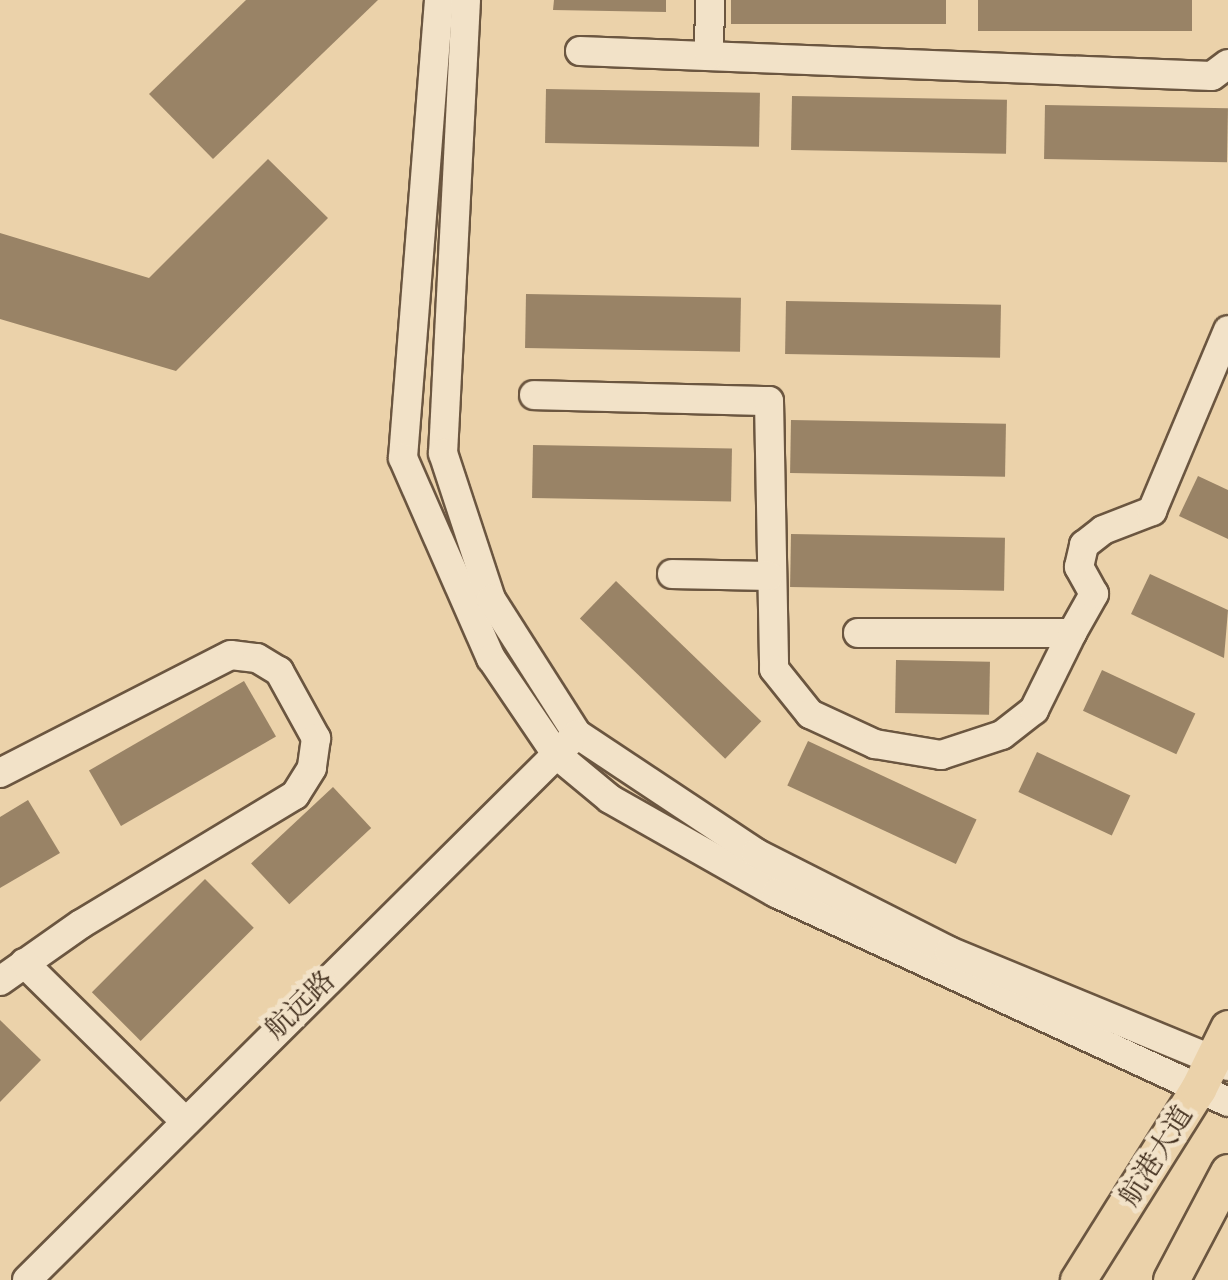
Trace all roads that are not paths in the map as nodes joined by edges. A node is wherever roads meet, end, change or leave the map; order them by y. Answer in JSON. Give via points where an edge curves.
{"nodes":[{"id":1,"x":439,"y":0,"type":"edge"},
{"id":2,"x":466,"y":0,"type":"edge"},
{"id":3,"x":710,"y":0,"type":"edge"},
{"id":4,"x":580,"y":51,"type":"dead end"},
{"id":5,"x":709,"y":56,"type":"junction"},
{"id":6,"x":1228,"y":64,"type":"edge"},
{"id":7,"x":1228,"y":330,"type":"edge"},
{"id":8,"x":534,"y":394,"type":"dead end"},
{"id":9,"x":672,"y":574,"type":"dead end"},
{"id":10,"x":769,"y":576,"type":"junction"},
{"id":11,"x":858,"y":633,"type":"dead end"},
{"id":12,"x":1072,"y":633,"type":"junction"},
{"id":13,"x":578,"y":734,"type":"junction"},
{"id":14,"x":557,"y":755,"type":"junction"},
{"id":15,"x":0,"y":773,"type":"edge"},
{"id":16,"x":24,"y":963,"type":"junction"},
{"id":17,"x":0,"y":981,"type":"edge"},
{"id":18,"x":1219,"y":1069,"type":"edge"},
{"id":19,"x":183,"y":1119,"type":"junction"},
{"id":20,"x":1228,"y":1172,"type":"edge"},
{"id":21,"x":27,"y":1280,"type":"edge"},
{"id":22,"x":1078,"y":1280,"type":"edge"},
{"id":23,"x":1171,"y":1280,"type":"edge"}],
"edges":[{"from":1,"to":14,"type":"street","via":[[402,458],[491,658]]},
{"from":2,"to":13,"type":"street","via":[[443,454],[491,599]]},
{"from":3,"to":5,"type":"street"},
{"from":4,"to":5,"type":"street"},
{"from":5,"to":6,"type":"street","via":[[1212,76]]},
{"from":7,"to":12,"type":"street","via":[[1152,511],[1084,545],[1079,567],[1094,594]]},
{"from":8,"to":10,"type":"street","via":[[769,401]]},
{"from":9,"to":10,"type":"street"},
{"from":10,"to":12,"type":"street","via":[[770,652],[790,696],[810,714],[896,751],[941,755],[1002,736],[1034,710]]},
{"from":11,"to":12,"type":"street"},
{"from":13,"to":14,"type":"street","name":"航远路"},
{"from":13,"to":18,"type":"street","via":[[756,853],[950,951]]},
{"from":14,"to":18,"type":"street","via":[[610,799],[776,892]]},
{"from":14,"to":19,"type":"street","name":"航远路"},
{"from":15,"to":16,"type":"street","via":[[231,655],[257,658],[279,671],[316,738],[312,768],[295,795]]},
{"from":16,"to":17,"type":"street"},
{"from":16,"to":19,"type":"street"},
{"from":18,"to":22,"type":"main road","name":"航港大道"},
{"from":19,"to":21,"type":"street","name":"航远路"},
{"from":20,"to":23,"type":"main road"}]}
